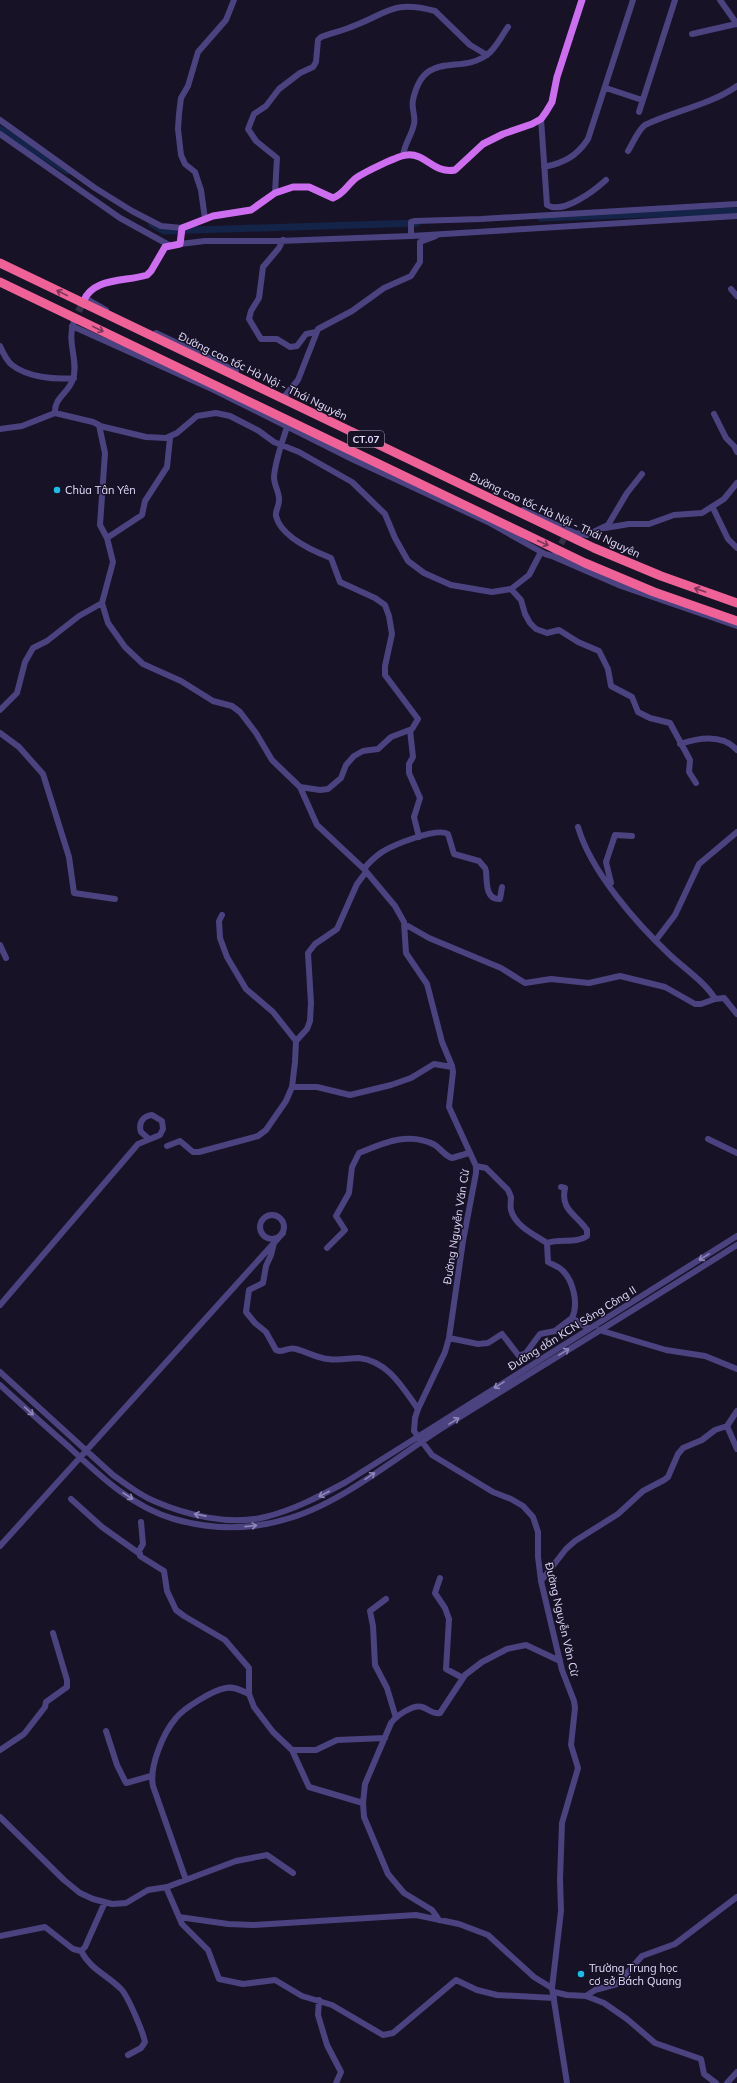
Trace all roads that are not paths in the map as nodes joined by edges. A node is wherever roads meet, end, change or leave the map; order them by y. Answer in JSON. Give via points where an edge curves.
{"nodes":[{"id":1,"x":234,"y":0,"type":"edge"},
{"id":2,"x":582,"y":0,"type":"edge"},
{"id":3,"x":633,"y":0,"type":"edge"},
{"id":4,"x":675,"y":0,"type":"edge"},
{"id":5,"x":720,"y":0,"type":"edge"},
{"id":6,"x":736,"y":24,"type":"edge"},
{"id":7,"x":508,"y":27,"type":"dead end"},
{"id":8,"x":692,"y":34,"type":"dead end"},
{"id":9,"x":487,"y":55,"type":"junction"},
{"id":10,"x":737,"y":86,"type":"edge"},
{"id":11,"x":606,"y":88,"type":"junction"},
{"id":12,"x":642,"y":100,"type":"junction"},
{"id":13,"x":639,"y":112,"type":"dead end"},
{"id":14,"x":541,"y":119,"type":"junction"},
{"id":15,"x":0,"y":120,"type":"edge"},
{"id":16,"x":0,"y":134,"type":"edge"},
{"id":17,"x":628,"y":151,"type":"dead end"},
{"id":18,"x":403,"y":156,"type":"junction"},
{"id":19,"x":544,"y":167,"type":"junction"},
{"id":20,"x":606,"y":180,"type":"dead end"},
{"id":21,"x":275,"y":193,"type":"junction"},
{"id":22,"x":737,"y":204,"type":"edge"},
{"id":23,"x":737,"y":216,"type":"edge"},
{"id":24,"x":205,"y":219,"type":"junction"},
{"id":25,"x":182,"y":229,"type":"junction"},
{"id":26,"x":440,"y":233,"type":"junction"},
{"id":27,"x":412,"y":235,"type":"junction"},
{"id":28,"x":283,"y":240,"type":"junction"},
{"id":29,"x":180,"y":242,"type":"junction"},
{"id":30,"x":169,"y":245,"type":"junction"},
{"id":31,"x":0,"y":263,"type":"edge"},
{"id":32,"x":0,"y":282,"type":"edge"},
{"id":33,"x":731,"y":289,"type":"dead end"},
{"id":34,"x":737,"y":296,"type":"edge"},
{"id":35,"x":84,"y":300,"type":"joint"},
{"id":36,"x":316,"y":332,"type":"junction"},
{"id":37,"x":0,"y":346,"type":"edge"},
{"id":38,"x":74,"y":378,"type":"junction"},
{"id":39,"x":284,"y":397,"type":"junction"},
{"id":40,"x":55,"y":414,"type":"junction"},
{"id":41,"x":714,"y":414,"type":"dead end"},
{"id":42,"x":100,"y":426,"type":"junction"},
{"id":43,"x":287,"y":427,"type":"junction"},
{"id":44,"x":0,"y":429,"type":"edge"},
{"id":45,"x":170,"y":438,"type":"junction"},
{"id":46,"x":281,"y":446,"type":"junction"},
{"id":47,"x":737,"y":452,"type":"edge"},
{"id":48,"x":642,"y":474,"type":"dead end"},
{"id":49,"x":737,"y":483,"type":"edge"},
{"id":50,"x":713,"y":508,"type":"junction"},
{"id":51,"x":605,"y":528,"type":"junction"},
{"id":52,"x":107,"y":538,"type":"junction"},
{"id":53,"x":737,"y":548,"type":"edge"},
{"id":54,"x":541,"y":552,"type":"junction"},
{"id":55,"x":512,"y":589,"type":"junction"},
{"id":56,"x":737,"y":602,"type":"edge"},
{"id":57,"x":102,"y":603,"type":"junction"},
{"id":58,"x":737,"y":621,"type":"edge"},
{"id":59,"x":737,"y":626,"type":"edge"},
{"id":60,"x":0,"y":710,"type":"edge"},
{"id":61,"x":410,"y":730,"type":"junction"},
{"id":62,"x":0,"y":733,"type":"edge"},
{"id":63,"x":680,"y":744,"type":"junction"},
{"id":64,"x":737,"y":750,"type":"edge"},
{"id":65,"x":696,"y":783,"type":"dead end"},
{"id":66,"x":300,"y":787,"type":"junction"},
{"id":67,"x":578,"y":827,"type":"dead end"},
{"id":68,"x":737,"y":832,"type":"edge"},
{"id":69,"x":632,"y":836,"type":"dead end"},
{"id":70,"x":419,"y":837,"type":"junction"},
{"id":71,"x":365,"y":870,"type":"junction"},
{"id":72,"x":502,"y":887,"type":"dead end"},
{"id":73,"x":613,"y":889,"type":"junction"},
{"id":74,"x":115,"y":900,"type":"dead end"},
{"id":75,"x":222,"y":915,"type":"dead end"},
{"id":76,"x":405,"y":927,"type":"junction"},
{"id":77,"x":656,"y":940,"type":"junction"},
{"id":78,"x":0,"y":945,"type":"edge"},
{"id":79,"x":6,"y":958,"type":"dead end"},
{"id":80,"x":715,"y":999,"type":"junction"},
{"id":81,"x":737,"y":1014,"type":"edge"},
{"id":82,"x":296,"y":1041,"type":"junction"},
{"id":83,"x":452,"y":1067,"type":"junction"},
{"id":84,"x":292,"y":1087,"type":"junction"},
{"id":85,"x":141,"y":1132,"type":"junction"},
{"id":86,"x":149,"y":1139,"type":"junction"},
{"id":87,"x":708,"y":1139,"type":"dead end"},
{"id":88,"x":138,"y":1144,"type":"junction"},
{"id":89,"x":167,"y":1146,"type":"dead end"},
{"id":90,"x":469,"y":1153,"type":"junction"},
{"id":91,"x":737,"y":1153,"type":"edge"},
{"id":92,"x":476,"y":1166,"type":"junction"},
{"id":93,"x":561,"y":1187,"type":"dead end"},
{"id":94,"x":283,"y":1233,"type":"junction"},
{"id":95,"x":737,"y":1236,"type":"edge"},
{"id":96,"x":265,"y":1237,"type":"junction"},
{"id":97,"x":547,"y":1243,"type":"junction"},
{"id":98,"x":272,"y":1245,"type":"junction"},
{"id":99,"x":737,"y":1245,"type":"edge"},
{"id":100,"x":327,"y":1248,"type":"dead end"},
{"id":101,"x":638,"y":1298,"type":"junction"},
{"id":102,"x":0,"y":1305,"type":"edge"},
{"id":103,"x":642,"y":1305,"type":"junction"},
{"id":104,"x":572,"y":1318,"type":"junction"},
{"id":105,"x":589,"y":1329,"type":"junction"},
{"id":106,"x":599,"y":1330,"type":"junction"},
{"id":107,"x":449,"y":1338,"type":"junction"},
{"id":108,"x":737,"y":1369,"type":"edge"},
{"id":109,"x":0,"y":1372,"type":"edge"},
{"id":110,"x":0,"y":1385,"type":"edge"},
{"id":111,"x":418,"y":1409,"type":"junction"},
{"id":112,"x":737,"y":1411,"type":"edge"},
{"id":113,"x":727,"y":1426,"type":"junction"},
{"id":114,"x":419,"y":1439,"type":"junction"},
{"id":115,"x":737,"y":1449,"type":"edge"},
{"id":116,"x":86,"y":1450,"type":"junction"},
{"id":117,"x":80,"y":1457,"type":"junction"},
{"id":118,"x":71,"y":1499,"type":"dead end"},
{"id":119,"x":225,"y":1519,"type":"junction"},
{"id":120,"x":141,"y":1522,"type":"dead end"},
{"id":121,"x":220,"y":1527,"type":"junction"},
{"id":122,"x":0,"y":1546,"type":"edge"},
{"id":123,"x":140,"y":1554,"type":"junction"},
{"id":124,"x":440,"y":1578,"type":"dead end"},
{"id":125,"x":541,"y":1581,"type":"junction"},
{"id":126,"x":386,"y":1599,"type":"dead end"},
{"id":127,"x":52,"y":1633,"type":"dead end"},
{"id":128,"x":560,"y":1661,"type":"junction"},
{"id":129,"x":463,"y":1678,"type":"junction"},
{"id":130,"x":249,"y":1694,"type":"junction"},
{"id":131,"x":396,"y":1718,"type":"junction"},
{"id":132,"x":106,"y":1731,"type":"dead end"},
{"id":133,"x":385,"y":1738,"type":"junction"},
{"id":134,"x":0,"y":1750,"type":"edge"},
{"id":135,"x":292,"y":1750,"type":"junction"},
{"id":136,"x":152,"y":1776,"type":"junction"},
{"id":137,"x":363,"y":1803,"type":"junction"},
{"id":138,"x":0,"y":1817,"type":"edge"},
{"id":139,"x":293,"y":1873,"type":"dead end"},
{"id":140,"x":186,"y":1880,"type":"junction"},
{"id":141,"x":166,"y":1887,"type":"junction"},
{"id":142,"x":737,"y":1897,"type":"edge"},
{"id":143,"x":105,"y":1902,"type":"junction"},
{"id":144,"x":179,"y":1917,"type":"junction"},
{"id":145,"x":439,"y":1920,"type":"junction"},
{"id":146,"x":0,"y":1936,"type":"edge"},
{"id":147,"x":81,"y":1951,"type":"junction"},
{"id":148,"x":553,"y":1992,"type":"junction"},
{"id":149,"x":586,"y":1996,"type":"junction"},
{"id":150,"x":319,"y":2000,"type":"junction"},
{"id":151,"x":128,"y":2055,"type":"dead end"},
{"id":152,"x":737,"y":2072,"type":"edge"},
{"id":153,"x":336,"y":2083,"type":"edge"},
{"id":154,"x":567,"y":2083,"type":"edge"},
{"id":155,"x":716,"y":2083,"type":"edge"},
{"id":156,"x":727,"y":2083,"type":"edge"}],
"edges":[{"from":1,"to":24,"type":"street","via":[[226,20],[198,52],[179,114],[181,155],[185,164],[195,172],[201,190]]},
{"from":2,"to":14,"type":"main road","via":[[557,77],[552,102]]},
{"from":3,"to":11,"type":"street"},
{"from":4,"to":12,"type":"street"},
{"from":5,"to":6,"type":"street"},
{"from":6,"to":8,"type":"street"},
{"from":7,"to":9,"type":"street"},
{"from":9,"to":18,"type":"street","via":[[462,64],[437,66],[427,73],[418,86],[413,100],[412,112],[415,122]]},
{"from":9,"to":21,"type":"street","via":[[470,45],[435,11],[404,1],[390,5],[357,25],[321,37],[318,40],[316,62],[313,67],[300,73],[280,89],[266,106],[254,114],[248,129],[256,141],[277,158]]},
{"from":10,"to":17,"type":"street","via":[[711,100],[641,128]]},
{"from":11,"to":12,"type":"street"},
{"from":11,"to":19,"type":"street","via":[[593,128],[583,147],[569,160]]},
{"from":12,"to":13,"type":"street"},
{"from":14,"to":18,"type":"main road","via":[[492,139],[454,170],[440,169],[420,157]]},
{"from":14,"to":19,"type":"street"},
{"from":15,"to":25,"type":"street","via":[[63,166],[132,211],[166,228]]},
{"from":16,"to":30,"type":"street","via":[[120,218]]},
{"from":18,"to":21,"type":"main road","via":[[362,175],[334,198],[303,187]]},
{"from":19,"to":20,"type":"street","via":[[546,202],[549,207],[583,198]]},
{"from":21,"to":24,"type":"main road","via":[[251,210]]},
{"from":22,"to":27,"type":"street","via":[[476,220],[415,221],[411,223]]},
{"from":23,"to":26,"type":"street"},
{"from":24,"to":25,"type":"main road"},
{"from":25,"to":29,"type":"main road"},
{"from":26,"to":27,"type":"street"},
{"from":26,"to":36,"type":"street","via":[[420,242],[420,262],[410,276],[384,288],[352,311],[321,326]]},
{"from":27,"to":28,"type":"street"},
{"from":28,"to":29,"type":"street"},
{"from":28,"to":36,"type":"street","via":[[263,267],[259,298],[249,319],[261,338],[277,339],[290,347],[297,346],[306,334]]},
{"from":29,"to":30,"type":"main road"},
{"from":30,"to":35,"type":"main road","via":[[161,252],[147,275],[99,284]]},
{"from":56,"to":31,"type":"highway","name":"Đường cao tốc Hà Nội - Thái Nguyên","number":"CT.07","one_way":true,"via":[[660,576],[594,548]]},
{"from":32,"to":58,"type":"highway","number":"CT.07","one_way":true,"via":[[585,563],[654,592]]},
{"from":33,"to":34,"type":"street"},
{"from":35,"to":39,"type":"street","via":[[209,358]]},
{"from":36,"to":39,"type":"street","via":[[298,380]]},
{"from":37,"to":38,"type":"street","via":[[8,361],[16,368],[49,379]]},
{"from":38,"to":40,"type":"street","via":[[55,403]]},
{"from":38,"to":43,"type":"street","via":[[70,337],[73,323]]},
{"from":39,"to":51,"type":"street","via":[[567,532],[584,536]]},
{"from":40,"to":42,"type":"street","via":[[93,422]]},
{"from":40,"to":44,"type":"street","via":[[22,426]]},
{"from":41,"to":47,"type":"street","via":[[726,438]]},
{"from":42,"to":45,"type":"street","via":[[146,437]]},
{"from":42,"to":52,"type":"street","via":[[105,453],[99,519]]},
{"from":43,"to":46,"type":"street"},
{"from":43,"to":54,"type":"street","via":[[488,522]]},
{"from":45,"to":46,"type":"street","via":[[197,416],[216,413],[245,423]]},
{"from":45,"to":52,"type":"street","via":[[167,467],[145,501],[142,515]]},
{"from":46,"to":55,"type":"street","via":[[298,452],[343,476],[366,494],[385,514],[404,556],[424,573],[451,585],[499,592]]},
{"from":46,"to":61,"type":"street","via":[[274,477],[280,502],[276,514],[278,521],[296,540],[312,551],[330,558],[340,582],[375,598],[385,606],[392,634],[385,675],[416,715],[418,722]]},
{"from":48,"to":51,"type":"street"},
{"from":49,"to":50,"type":"street"},
{"from":50,"to":51,"type":"street","via":[[702,513],[674,515],[649,524]]},
{"from":50,"to":53,"type":"street","via":[[725,534]]},
{"from":52,"to":57,"type":"street","via":[[113,562]]},
{"from":54,"to":55,"type":"street","via":[[528,574]]},
{"from":54,"to":59,"type":"street","via":[[554,555],[621,586]]},
{"from":55,"to":63,"type":"street","via":[[521,600],[525,614],[533,627],[547,633],[559,630],[599,651],[608,669],[611,686],[632,697],[638,712],[670,723]]},
{"from":57,"to":60,"type":"street","via":[[30,650],[17,693]]},
{"from":57,"to":66,"type":"street","name":"Đường Nguyễn Văn Cừ","via":[[112,632],[125,647],[150,668],[181,681],[213,701],[237,709],[256,733],[272,760]]},
{"from":61,"to":66,"type":"street","via":[[391,737],[378,749],[354,756],[346,765],[341,778],[325,790]]},
{"from":61,"to":70,"type":"street","via":[[413,757],[409,764],[409,773],[420,798],[414,817]]},
{"from":62,"to":74,"type":"street","via":[[19,747],[43,774],[69,857],[74,893]]},
{"from":63,"to":64,"type":"street","via":[[696,739],[714,739],[728,743]]},
{"from":63,"to":65,"type":"street","via":[[690,760],[689,772]]},
{"from":66,"to":71,"type":"street","name":"Đường Nguyễn Văn Cừ","via":[[317,825]]},
{"from":67,"to":73,"type":"street","via":[[588,854]]},
{"from":68,"to":77,"type":"street","via":[[699,864],[672,919]]},
{"from":69,"to":73,"type":"street","via":[[615,835],[610,848],[606,866]]},
{"from":70,"to":71,"type":"street","via":[[383,851]]},
{"from":70,"to":72,"type":"street","via":[[437,831],[445,832],[450,837],[454,854],[479,861],[485,870],[487,889],[491,895],[500,899]]},
{"from":71,"to":76,"type":"street","name":"Đường Nguyễn Văn Cừ","via":[[395,906]]},
{"from":71,"to":82,"type":"street","via":[[337,929],[315,944],[308,953],[310,1021],[307,1029]]},
{"from":73,"to":77,"type":"street","via":[[630,913]]},
{"from":75,"to":82,"type":"street","via":[[219,921],[220,938],[227,957],[246,989],[273,1012]]},
{"from":76,"to":80,"type":"street","via":[[408,926],[429,938],[501,968],[525,983],[551,979],[589,983],[620,976],[665,987],[695,1004]]},
{"from":76,"to":83,"type":"street","name":"Đường Nguyễn Văn Cừ","via":[[406,953],[427,984],[442,1042]]},
{"from":77,"to":80,"type":"street"},
{"from":78,"to":79,"type":"street"},
{"from":80,"to":81,"type":"street","via":[[727,1000]]},
{"from":82,"to":84,"type":"street"},
{"from":83,"to":84,"type":"street","via":[[434,1064],[391,1086],[350,1095],[318,1087]]},
{"from":83,"to":90,"type":"street","name":"Đường Nguyễn Văn Cừ","via":[[448,1107]]},
{"from":84,"to":89,"type":"street","via":[[286,1101],[266,1130],[258,1136],[199,1152],[193,1152],[180,1141]]},
{"from":85,"to":86,"type":"street"},
{"from":85,"to":86,"type":"street","via":[[140,1124],[145,1118],[152,1115],[160,1118],[162,1132],[157,1138]]},
{"from":85,"to":88,"type":"street"},
{"from":86,"to":88,"type":"street"},
{"from":87,"to":91,"type":"street"},
{"from":88,"to":102,"type":"street"},
{"from":90,"to":92,"type":"street","name":"Đường Nguyễn Văn Cừ"},
{"from":90,"to":100,"type":"street","via":[[452,1158],[433,1144],[416,1139],[395,1139],[359,1153],[352,1167],[349,1193],[336,1216],[345,1230]]},
{"from":92,"to":97,"type":"street","via":[[486,1168],[504,1186],[511,1197],[510,1209],[515,1218],[535,1237]]},
{"from":92,"to":107,"type":"street","name":"Đường Nguyễn Văn Cừ"},
{"from":93,"to":97,"type":"street","via":[[565,1188],[562,1194],[564,1203],[587,1230],[588,1236]]},
{"from":94,"to":96,"type":"street","via":[[276,1238]]},
{"from":94,"to":96,"type":"street","via":[[281,1218],[269,1215],[260,1223],[260,1231]]},
{"from":94,"to":98,"type":"street"},
{"from":95,"to":101,"type":"street","name":"Đường dẫn KCN Sông Công II","one_way":true},
{"from":96,"to":98,"type":"street"},
{"from":97,"to":104,"type":"street","via":[[548,1262],[564,1272],[574,1290]]},
{"from":98,"to":111,"type":"street","via":[[263,1283],[247,1292],[246,1312],[266,1332],[276,1350],[294,1348],[330,1360],[368,1360],[396,1378]]},
{"from":98,"to":116,"type":"street"},
{"from":99,"to":103,"type":"street","name":"Đường dẫn KCN Sông Công II"},
{"from":101,"to":103,"type":"street"},
{"from":101,"to":105,"type":"street","name":"Đường dẫn KCN Sông Công II"},
{"from":103,"to":106,"type":"street","name":"Đường dẫn KCN Sông Công II"},
{"from":104,"to":105,"type":"street"},
{"from":104,"to":107,"type":"street","via":[[555,1331],[540,1334],[526,1353],[519,1356],[502,1334],[488,1343],[478,1344]]},
{"from":105,"to":114,"type":"street","name":"Đường dẫn KCN Sông Công II","one_way":true},
{"from":106,"to":108,"type":"street","via":[[666,1350],[705,1356]]},
{"from":114,"to":106,"type":"street","name":"Đường dẫn KCN Sông Công II","one_way":true},
{"from":107,"to":111,"type":"street","name":"Đường Nguyễn Văn Cừ"},
{"from":109,"to":116,"type":"street"},
{"from":110,"to":117,"type":"street","one_way":true},
{"from":111,"to":114,"type":"street","name":"Đường Nguyễn Văn Cừ","via":[[414,1428]]},
{"from":112,"to":113,"type":"street"},
{"from":113,"to":115,"type":"street"},
{"from":113,"to":125,"type":"street","via":[[683,1448],[668,1477],[643,1491],[618,1514],[575,1541]]},
{"from":114,"to":119,"type":"street","one_way":true,"via":[[346,1482],[289,1510],[263,1518]]},
{"from":121,"to":114,"type":"street","one_way":true,"via":[[265,1525],[292,1518],[352,1488]]},
{"from":114,"to":125,"type":"street","name":"Đường Nguyễn Văn Cừ","via":[[440,1460],[492,1492],[511,1498],[526,1508],[533,1517],[538,1532]]},
{"from":116,"to":117,"type":"street"},
{"from":119,"to":116,"type":"street","one_way":true,"via":[[176,1510],[153,1501],[133,1490]]},
{"from":117,"to":121,"type":"street","one_way":true,"via":[[108,1482],[149,1508],[179,1520]]},
{"from":117,"to":122,"type":"street"},
{"from":118,"to":123,"type":"street","via":[[102,1527]]},
{"from":119,"to":121,"type":"street"},
{"from":120,"to":123,"type":"street","via":[[143,1544]]},
{"from":123,"to":130,"type":"street","via":[[144,1560],[164,1571],[167,1591],[176,1610],[226,1640],[249,1668]]},
{"from":124,"to":129,"type":"street","via":[[435,1593],[449,1619],[446,1669]]},
{"from":125,"to":128,"type":"street","name":"Đường Nguyễn Văn Cừ"},
{"from":126,"to":131,"type":"street","via":[[370,1611],[370,1616],[374,1626],[375,1665],[387,1688]]},
{"from":127,"to":134,"type":"street","via":[[67,1687],[46,1702],[45,1707],[24,1734]]},
{"from":128,"to":129,"type":"street","via":[[530,1647],[521,1646],[507,1649],[490,1658]]},
{"from":128,"to":148,"type":"street","name":"Đường Nguyễn Văn Cừ","via":[[574,1700],[571,1745],[578,1768],[562,1823],[561,1911]]},
{"from":129,"to":131,"type":"street","via":[[440,1713],[436,1714],[419,1706]]},
{"from":130,"to":135,"type":"street","via":[[258,1714]]},
{"from":130,"to":136,"type":"street","via":[[226,1687],[208,1694],[179,1714],[166,1733]]},
{"from":131,"to":133,"type":"street"},
{"from":132,"to":136,"type":"street","via":[[126,1784]]},
{"from":133,"to":135,"type":"street","via":[[337,1740],[316,1750]]},
{"from":133,"to":137,"type":"street","via":[[367,1779]]},
{"from":135,"to":137,"type":"street","via":[[309,1787]]},
{"from":136,"to":140,"type":"street","via":[[153,1786]]},
{"from":137,"to":145,"type":"street","via":[[364,1817],[388,1874],[404,1893],[432,1910]]},
{"from":138,"to":143,"type":"street","via":[[80,1894]]},
{"from":139,"to":140,"type":"street","via":[[267,1855],[239,1860]]},
{"from":140,"to":141,"type":"street"},
{"from":141,"to":143,"type":"street","via":[[148,1890],[126,1903]]},
{"from":141,"to":144,"type":"street"},
{"from":142,"to":149,"type":"street","via":[[675,1944],[642,1956],[617,1984],[595,1990]]},
{"from":143,"to":147,"type":"street"},
{"from":144,"to":145,"type":"street","via":[[253,1925],[416,1915]]},
{"from":144,"to":150,"type":"street","via":[[184,1926],[206,1947],[220,1979],[243,1984],[275,1980],[302,1996]]},
{"from":145,"to":148,"type":"street","via":[[484,1932]]},
{"from":146,"to":147,"type":"street","via":[[45,1927],[73,1949]]},
{"from":147,"to":151,"type":"street","via":[[89,1964],[120,1988],[126,1996],[145,2042],[141,2048]]},
{"from":148,"to":149,"type":"street"},
{"from":148,"to":150,"type":"street","via":[[497,1995],[477,1990],[456,1980],[393,2033],[386,2036]]},
{"from":148,"to":154,"type":"street","name":"Đường Nguyễn Văn Cừ"},
{"from":149,"to":155,"type":"street","via":[[608,2005],[655,2043],[701,2059],[704,2074]]},
{"from":150,"to":153,"type":"street","via":[[318,2015],[327,2045],[341,2072]]},
{"from":152,"to":156,"type":"street"}]}
